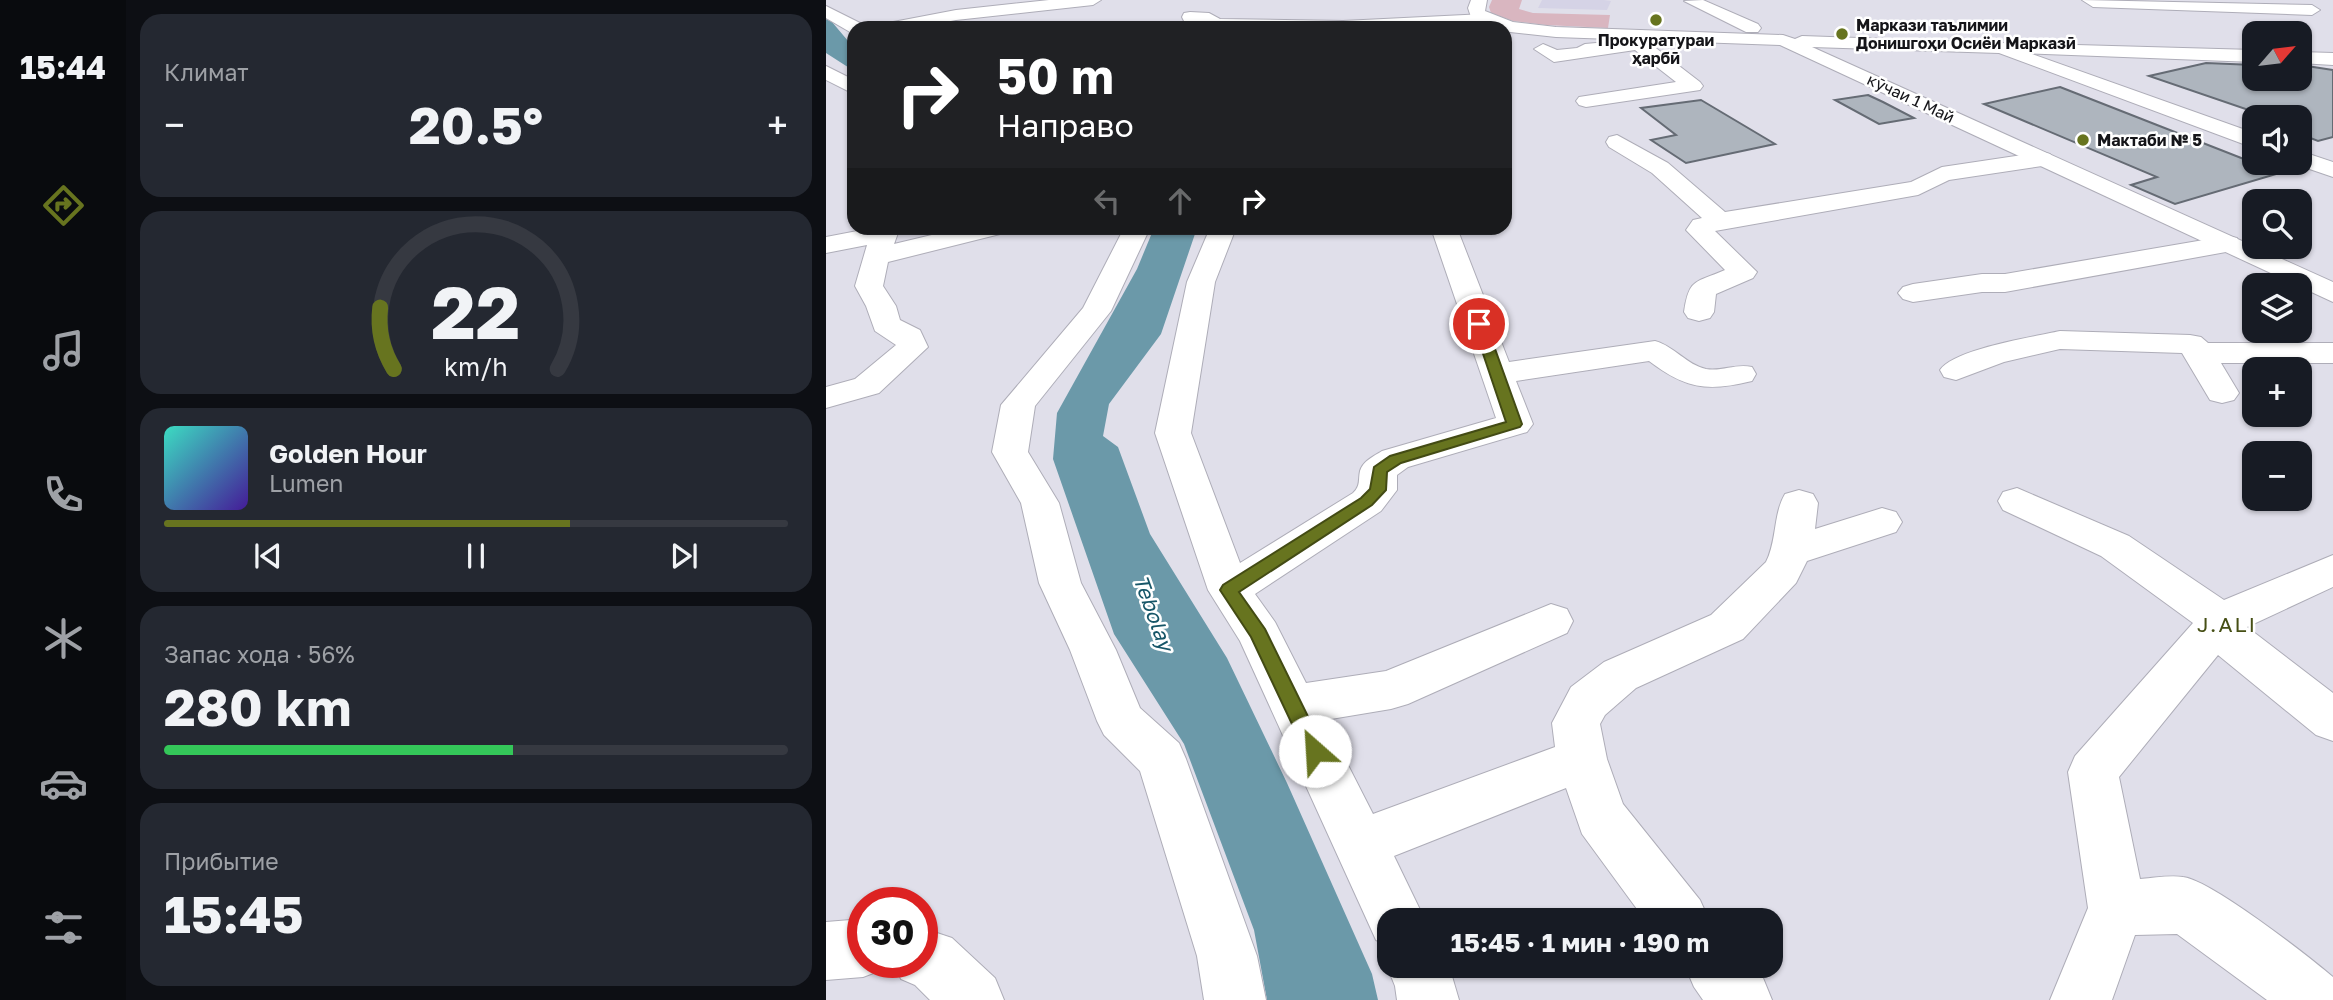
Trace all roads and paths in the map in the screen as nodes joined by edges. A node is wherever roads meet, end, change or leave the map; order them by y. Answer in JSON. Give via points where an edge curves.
{"nodes":[{"id":1,"x":847,"y":0,"type":"edge"},
{"id":2,"x":1088,"y":0,"type":"edge"},
{"id":3,"x":1479,"y":0,"type":"edge"},
{"id":4,"x":1694,"y":0,"type":"edge"},
{"id":5,"x":2090,"y":0,"type":"edge"},
{"id":6,"x":2214,"y":3,"type":"edge"},
{"id":7,"x":826,"y":4,"type":"edge"},
{"id":8,"x":1748,"y":9,"type":"dead end"},
{"id":9,"x":826,"y":10,"type":"edge"},
{"id":10,"x":2312,"y":10,"type":"dead end"},
{"id":11,"x":1188,"y":15,"type":"edge"},
{"id":12,"x":925,"y":21,"type":"edge"},
{"id":13,"x":1212,"y":21,"type":"edge"},
{"id":14,"x":1238,"y":21,"type":"edge"},
{"id":15,"x":1301,"y":21,"type":"edge"},
{"id":16,"x":1479,"y":21,"type":"edge"},
{"id":17,"x":847,"y":23,"type":"edge"},
{"id":18,"x":1512,"y":27,"type":"edge"},
{"id":19,"x":1752,"y":28,"type":"junction"},
{"id":20,"x":1639,"y":39,"type":"junction"},
{"id":21,"x":1776,"y":40,"type":"junction"},
{"id":22,"x":2001,"y":48,"type":"junction"},
{"id":23,"x":1543,"y":49,"type":"dead end"},
{"id":24,"x":2242,"y":56,"type":"edge"},
{"id":25,"x":2312,"y":58,"type":"edge"},
{"id":26,"x":2333,"y":59,"type":"edge"},
{"id":27,"x":1586,"y":100,"type":"dead end"},
{"id":28,"x":2242,"y":137,"type":"edge"},
{"id":29,"x":1617,"y":142,"type":"dead end"},
{"id":30,"x":2042,"y":159,"type":"junction"},
{"id":31,"x":2312,"y":162,"type":"edge"},
{"id":32,"x":2333,"y":170,"type":"edge"},
{"id":33,"x":1720,"y":221,"type":"junction"},
{"id":34,"x":875,"y":235,"type":"edge"},
{"id":35,"x":884,"y":235,"type":"edge"},
{"id":36,"x":963,"y":235,"type":"edge"},
{"id":37,"x":1134,"y":235,"type":"edge"},
{"id":38,"x":1220,"y":235,"type":"edge"},
{"id":39,"x":1447,"y":235,"type":"edge"},
{"id":40,"x":2227,"y":244,"type":"junction"},
{"id":41,"x":826,"y":245,"type":"edge"},
{"id":42,"x":875,"y":257,"type":"junction"},
{"id":43,"x":1913,"y":293,"type":"dead end"},
{"id":44,"x":2333,"y":293,"type":"edge"},
{"id":45,"x":1699,"y":312,"type":"dead end"},
{"id":46,"x":2200,"y":353,"type":"junction"},
{"id":47,"x":2333,"y":353,"type":"edge"},
{"id":48,"x":1956,"y":370,"type":"dead end"},
{"id":49,"x":1497,"y":374,"type":"junction"},
{"id":50,"x":1740,"y":374,"type":"dead end"},
{"id":51,"x":2222,"y":393,"type":"dead end"},
{"id":52,"x":826,"y":398,"type":"edge"},
{"id":53,"x":2017,"y":501,"type":"dead end"},
{"id":54,"x":1798,"y":503,"type":"dead end"},
{"id":55,"x":1882,"y":522,"type":"dead end"},
{"id":56,"x":1792,"y":551,"type":"junction"},
{"id":57,"x":2333,"y":570,"type":"edge"},
{"id":58,"x":1229,"y":590,"type":"junction"},
{"id":59,"x":1551,"y":621,"type":"dead end"},
{"id":60,"x":2218,"y":624,"type":"junction"},
{"id":61,"x":1293,"y":705,"type":"junction"},
{"id":62,"x":2333,"y":721,"type":"edge"},
{"id":63,"x":1582,"y":759,"type":"junction"},
{"id":64,"x":1359,"y":844,"type":"junction"},
{"id":65,"x":1390,"y":908,"type":"edge"},
{"id":66,"x":1671,"y":908,"type":"edge"},
{"id":67,"x":2117,"y":908,"type":"junction"},
{"id":68,"x":847,"y":949,"type":"edge"},
{"id":69,"x":826,"y":951,"type":"edge"},
{"id":70,"x":938,"y":967,"type":"edge"},
{"id":71,"x":1423,"y":978,"type":"edge"},
{"id":72,"x":1724,"y":978,"type":"edge"},
{"id":73,"x":973,"y":1000,"type":"edge"},
{"id":74,"x":1235,"y":1000,"type":"edge"},
{"id":75,"x":1428,"y":1000,"type":"edge"},
{"id":76,"x":1741,"y":1000,"type":"edge"},
{"id":77,"x":2081,"y":1000,"type":"edge"},
{"id":78,"x":2313,"y":1000,"type":"edge"}],
"edges":[{"from":1,"to":7,"type":"street"},
{"from":2,"to":12,"type":"street"},
{"from":3,"to":16,"type":"street"},
{"from":4,"to":19,"type":"street"},
{"from":5,"to":6,"type":"street"},
{"from":6,"to":10,"type":"street"},
{"from":8,"to":19,"type":"street"},
{"from":9,"to":17,"type":"street"},
{"from":11,"to":13,"type":"street","name":"кӯчаи 1 Май"},
{"from":14,"to":15,"type":"street","name":"кӯчаи 1 Май","via":[[1276,16]]},
{"from":18,"to":20,"type":"street","name":"кӯчаи 1 Май"},
{"from":19,"to":21,"type":"street"},
{"from":20,"to":21,"type":"street","name":"кӯчаи 1 Май"},
{"from":20,"to":23,"type":"street","via":[[1554,56]]},
{"from":20,"to":27,"type":"street","via":[[1693,86]]},
{"from":21,"to":22,"type":"street"},
{"from":21,"to":30,"type":"street","name":"кӯчаи 1 Май"},
{"from":22,"to":24,"type":"street"},
{"from":22,"to":28,"type":"street"},
{"from":25,"to":26,"type":"street"},
{"from":29,"to":33,"type":"street","via":[[1660,168]]},
{"from":30,"to":33,"type":"street","via":[[1942,174],[1918,188]]},
{"from":30,"to":40,"type":"street","name":"кӯчаи 1 Май"},
{"from":31,"to":32,"type":"street"},
{"from":33,"to":45,"type":"street","via":[[1699,230],[1743,272],[1702,290]]},
{"from":34,"to":41,"type":"street"},
{"from":35,"to":42,"type":"street"},
{"from":36,"to":42,"type":"street"},
{"from":37,"to":74,"type":"street","via":[[1096,311],[1018,405],[1010,452],[1040,503],[1060,583],[1121,721],[1161,759],[1227,956]]},
{"from":38,"to":58,"type":"street","via":[[1201,282],[1173,433]]},
{"from":39,"to":49,"type":"street"},
{"from":40,"to":43,"type":"street","via":[[2005,283]]},
{"from":40,"to":44,"type":"street","name":"кӯчаи 1 Май"},
{"from":42,"to":52,"type":"street","via":[[869,286],[886,325],[909,337],[912,347],[867,386]]},
{"from":46,"to":47,"type":"street"},
{"from":46,"to":48,"type":"street","via":[[2190,344],[2060,340],[1994,355]]},
{"from":46,"to":51,"type":"street"},
{"from":49,"to":50,"type":"street","via":[[1655,351],[1698,378],[1717,381]]},
{"from":49,"to":58,"type":"street","via":[[1514,424],[1395,460],[1379,470],[1378,490],[1367,502]]},
{"from":53,"to":60,"type":"street","via":[[2115,546]]},
{"from":54,"to":56,"type":"street"},
{"from":55,"to":56,"type":"street"},
{"from":56,"to":63,"type":"street","via":[[1781,572],[1727,627],[1620,675],[1588,701],[1576,723]]},
{"from":57,"to":60,"type":"street"},
{"from":58,"to":61,"type":"street","via":[[1259,634]]},
{"from":59,"to":61,"type":"street","via":[[1391,690]]},
{"from":60,"to":62,"type":"street"},
{"from":60,"to":67,"type":"street","via":[[2093,772]]},
{"from":61,"to":64,"type":"street"},
{"from":63,"to":64,"type":"street"},
{"from":63,"to":66,"type":"street","via":[[1601,817]]},
{"from":64,"to":65,"type":"street"},
{"from":67,"to":77,"type":"street"},
{"from":67,"to":78,"type":"street","via":[[2185,905]]},
{"from":68,"to":69,"type":"street"},
{"from":70,"to":73,"type":"street"},
{"from":71,"to":75,"type":"street"},
{"from":72,"to":76,"type":"street"}]}
